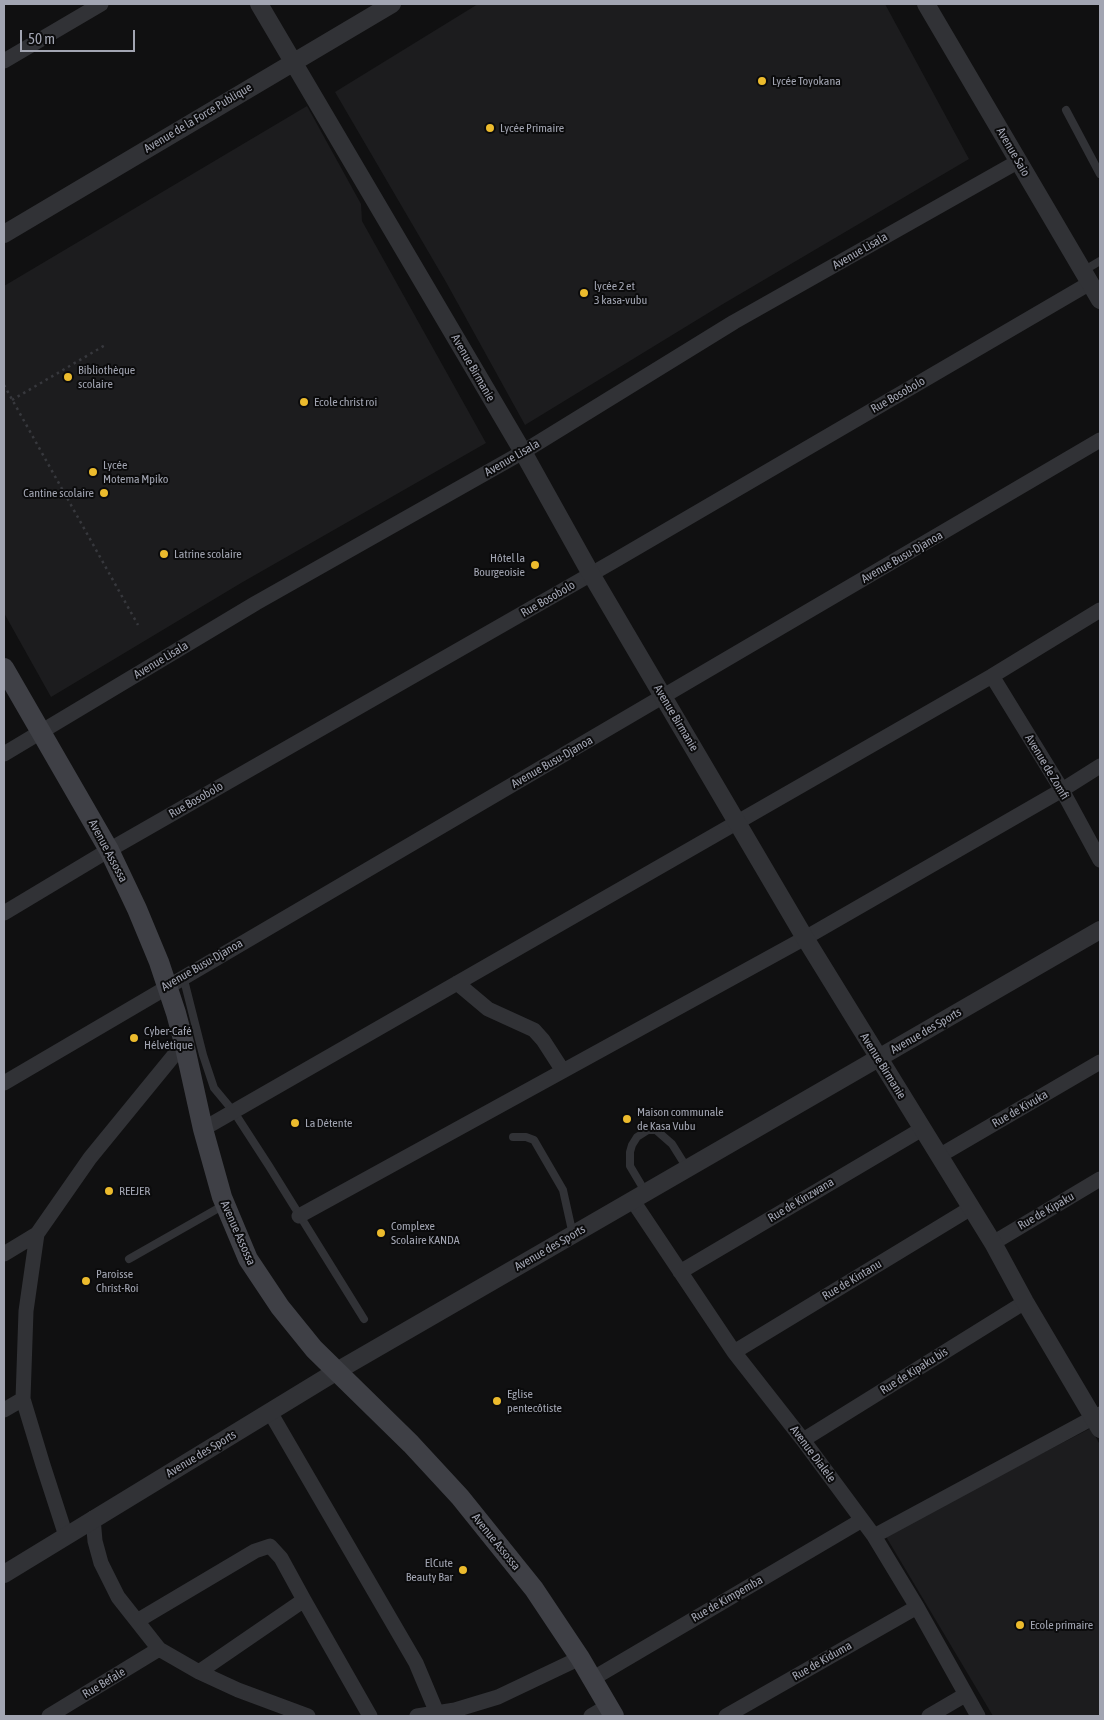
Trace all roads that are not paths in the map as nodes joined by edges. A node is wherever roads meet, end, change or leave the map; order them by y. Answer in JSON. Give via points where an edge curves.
{"nodes":[{"id":1,"x":100,"y":4,"type":"edge"},
{"id":2,"x":258,"y":4,"type":"edge"},
{"id":3,"x":392,"y":4,"type":"edge"},
{"id":4,"x":926,"y":4,"type":"edge"},
{"id":5,"x":4,"y":62,"type":"edge"},
{"id":6,"x":293,"y":62,"type":"junction"},
{"id":7,"x":1066,"y":110,"type":"dead end"},
{"id":8,"x":1019,"y":161,"type":"junction"},
{"id":9,"x":1100,"y":174,"type":"edge"},
{"id":10,"x":4,"y":234,"type":"edge"},
{"id":11,"x":1100,"y":261,"type":"edge"},
{"id":12,"x":1087,"y":277,"type":"junction"},
{"id":13,"x":1100,"y":300,"type":"edge"},
{"id":14,"x":1100,"y":440,"type":"edge"},
{"id":15,"x":523,"y":452,"type":"junction"},
{"id":16,"x":591,"y":574,"type":"junction"},
{"id":17,"x":1100,"y":610,"type":"edge"},
{"id":18,"x":4,"y":668,"type":"edge"},
{"id":19,"x":992,"y":676,"type":"junction"},
{"id":20,"x":663,"y":697,"type":"junction"},
{"id":21,"x":42,"y":732,"type":"junction"},
{"id":22,"x":4,"y":754,"type":"edge"},
{"id":23,"x":1100,"y":766,"type":"edge"},
{"id":24,"x":1062,"y":790,"type":"junction"},
{"id":25,"x":738,"y":822,"type":"junction"},
{"id":26,"x":109,"y":850,"type":"junction"},
{"id":27,"x":1100,"y":860,"type":"edge"},
{"id":28,"x":4,"y":913,"type":"edge"},
{"id":29,"x":1100,"y":930,"type":"edge"},
{"id":30,"x":805,"y":938,"type":"junction"},
{"id":31,"x":175,"y":981,"type":"junction"},
{"id":32,"x":457,"y":982,"type":"junction"},
{"id":33,"x":184,"y":1043,"type":"junction"},
{"id":34,"x":878,"y":1058,"type":"junction"},
{"id":35,"x":1100,"y":1062,"type":"edge"},
{"id":36,"x":563,"y":1071,"type":"junction"},
{"id":37,"x":4,"y":1083,"type":"edge"},
{"id":38,"x":234,"y":1112,"type":"junction"},
{"id":39,"x":922,"y":1129,"type":"junction"},
{"id":40,"x":203,"y":1130,"type":"junction"},
{"id":41,"x":513,"y":1138,"type":"dead end"},
{"id":42,"x":939,"y":1156,"type":"junction"},
{"id":43,"x":687,"y":1168,"type":"junction"},
{"id":44,"x":1100,"y":1179,"type":"edge"},
{"id":45,"x":639,"y":1197,"type":"junction"},
{"id":46,"x":226,"y":1204,"type":"junction"},
{"id":47,"x":971,"y":1208,"type":"junction"},
{"id":48,"x":299,"y":1216,"type":"junction"},
{"id":49,"x":37,"y":1234,"type":"junction"},
{"id":50,"x":573,"y":1234,"type":"junction"},
{"id":51,"x":993,"y":1242,"type":"junction"},
{"id":52,"x":4,"y":1254,"type":"edge"},
{"id":53,"x":130,"y":1259,"type":"dead end"},
{"id":54,"x":680,"y":1272,"type":"junction"},
{"id":55,"x":1025,"y":1302,"type":"junction"},
{"id":56,"x":364,"y":1320,"type":"dead end"},
{"id":57,"x":734,"y":1352,"type":"junction"},
{"id":58,"x":337,"y":1371,"type":"junction"},
{"id":59,"x":23,"y":1399,"type":"junction"},
{"id":60,"x":1100,"y":1400,"type":"edge"},
{"id":61,"x":4,"y":1410,"type":"edge"},
{"id":62,"x":270,"y":1412,"type":"junction"},
{"id":63,"x":1098,"y":1420,"type":"edge"},
{"id":64,"x":803,"y":1440,"type":"junction"},
{"id":65,"x":93,"y":1518,"type":"junction"},
{"id":66,"x":862,"y":1520,"type":"junction"},
{"id":67,"x":66,"y":1536,"type":"junction"},
{"id":68,"x":874,"y":1536,"type":"junction"},
{"id":69,"x":4,"y":1574,"type":"edge"},
{"id":70,"x":304,"y":1600,"type":"junction"},
{"id":71,"x":917,"y":1606,"type":"junction"},
{"id":72,"x":137,"y":1621,"type":"junction"},
{"id":73,"x":159,"y":1649,"type":"junction"},
{"id":74,"x":580,"y":1658,"type":"junction"},
{"id":75,"x":199,"y":1672,"type":"junction"},
{"id":76,"x":592,"y":1679,"type":"junction"},
{"id":77,"x":965,"y":1695,"type":"junction"},
{"id":78,"x":611,"y":1711,"type":"edge"},
{"id":79,"x":437,"y":1713,"type":"junction"},
{"id":80,"x":49,"y":1716,"type":"edge"},
{"id":81,"x":307,"y":1716,"type":"edge"},
{"id":82,"x":370,"y":1716,"type":"edge"},
{"id":83,"x":418,"y":1716,"type":"edge"},
{"id":84,"x":591,"y":1716,"type":"edge"},
{"id":85,"x":726,"y":1716,"type":"edge"},
{"id":86,"x":929,"y":1716,"type":"edge"},
{"id":87,"x":978,"y":1716,"type":"edge"}],
"edges":[{"from":1,"to":5,"type":"street"},
{"from":2,"to":6,"type":"street","name":"Avenue Birmanie"},
{"from":3,"to":6,"type":"street","name":"Avenue de la Force Publique"},
{"from":4,"to":8,"type":"street","name":"Avenue Saio"},
{"from":6,"to":10,"type":"street","name":"Avenue de la Force Publique"},
{"from":6,"to":15,"type":"street","name":"Avenue Birmanie"},
{"from":7,"to":9,"type":"lane"},
{"from":8,"to":12,"type":"street","name":"Avenue Saio"},
{"from":8,"to":15,"type":"street","name":"Avenue Lisala","via":[[734,322]]},
{"from":11,"to":12,"type":"lane"},
{"from":12,"to":13,"type":"street","name":"Avenue Saio"},
{"from":12,"to":16,"type":"street","name":"Rue Bosobolo"},
{"from":14,"to":20,"type":"street","name":"Avenue Busu-Djanoa"},
{"from":15,"to":16,"type":"street","name":"Avenue Birmanie"},
{"from":15,"to":21,"type":"street","name":"Avenue Lisala","via":[[256,603]]},
{"from":16,"to":20,"type":"street","name":"Avenue Birmanie"},
{"from":16,"to":26,"type":"street","name":"Rue Bosobolo"},
{"from":17,"to":19,"type":"street"},
{"from":18,"to":21,"type":"main road","name":"Avenue Assossa"},
{"from":19,"to":24,"type":"street","name":"Avenue de Zomfi"},
{"from":19,"to":25,"type":"street"},
{"from":20,"to":25,"type":"street","name":"Avenue Birmanie"},
{"from":20,"to":31,"type":"street","name":"Avenue Busu-Djanoa"},
{"from":21,"to":22,"type":"street","name":"Avenue Lisala"},
{"from":21,"to":26,"type":"main road","name":"Avenue Assossa"},
{"from":23,"to":24,"type":"street"},
{"from":24,"to":27,"type":"street","name":"Avenue de Zomfi"},
{"from":24,"to":30,"type":"street"},
{"from":25,"to":30,"type":"street","name":"Avenue Birmanie"},
{"from":25,"to":32,"type":"street"},
{"from":26,"to":28,"type":"street","name":"Rue Bosobolo"},
{"from":26,"to":31,"type":"main road","name":"Avenue Assossa"},
{"from":29,"to":34,"type":"street","name":"Avenue des Sports"},
{"from":30,"to":34,"type":"street","name":"Avenue Birmanie"},
{"from":30,"to":36,"type":"street"},
{"from":31,"to":33,"type":"main road","name":"Avenue Assossa"},
{"from":31,"to":37,"type":"street","name":"Avenue Busu-Djanoa"},
{"from":31,"to":38,"type":"lane","via":[[210,1080]]},
{"from":32,"to":36,"type":"street","via":[[488,1009],[534,1030]]},
{"from":32,"to":38,"type":"street"},
{"from":33,"to":40,"type":"main road","name":"Avenue Assossa"},
{"from":33,"to":49,"type":"street","via":[[90,1158]]},
{"from":34,"to":39,"type":"street","name":"Avenue Birmanie"},
{"from":34,"to":43,"type":"street","name":"Avenue des Sports"},
{"from":35,"to":42,"type":"street","name":"Rue de Kivuka"},
{"from":36,"to":48,"type":"street"},
{"from":38,"to":40,"type":"street"},
{"from":38,"to":48,"type":"lane"},
{"from":39,"to":42,"type":"street","name":"Avenue Birmanie"},
{"from":39,"to":54,"type":"street","name":"Rue de Kinzwana"},
{"from":40,"to":46,"type":"main road","name":"Avenue Assossa"},
{"from":41,"to":50,"type":"lane","via":[[534,1140],[563,1190]]},
{"from":42,"to":47,"type":"street","name":"Avenue Birmanie"},
{"from":43,"to":45,"type":"street","name":"Avenue des Sports"},
{"from":43,"to":45,"type":"lane","via":[[672,1144],[656,1130],[648,1130],[638,1137],[630,1152],[630,1166]]},
{"from":44,"to":51,"type":"street","name":"Rue de Kipaku"},
{"from":45,"to":50,"type":"street","name":"Avenue des Sports"},
{"from":45,"to":54,"type":"street","name":"Avenue Dialele"},
{"from":46,"to":53,"type":"lane"},
{"from":46,"to":58,"type":"main road","name":"Avenue Assossa","via":[[257,1274],[314,1349]]},
{"from":47,"to":51,"type":"street","name":"Avenue Birmanie"},
{"from":47,"to":57,"type":"street","name":"Rue de Kintanu"},
{"from":48,"to":56,"type":"lane"},
{"from":49,"to":52,"type":"street"},
{"from":49,"to":59,"type":"street","via":[[26,1311]]},
{"from":50,"to":58,"type":"street","name":"Avenue des Sports"},
{"from":51,"to":55,"type":"street","name":"Avenue Birmanie"},
{"from":54,"to":57,"type":"street","name":"Avenue Dialele"},
{"from":55,"to":63,"type":"street","name":"Avenue Birmanie"},
{"from":55,"to":64,"type":"street","name":"Rue de Kipaku bis"},
{"from":57,"to":64,"type":"street","name":"Avenue Dialele"},
{"from":58,"to":62,"type":"street","name":"Avenue des Sports"},
{"from":58,"to":74,"type":"main road","name":"Avenue Assossa","via":[[460,1497],[534,1588]]},
{"from":59,"to":61,"type":"street"},
{"from":59,"to":67,"type":"street"},
{"from":60,"to":63,"type":"street"},
{"from":62,"to":65,"type":"street","name":"Avenue des Sports"},
{"from":62,"to":79,"type":"street","via":[[416,1663]]},
{"from":63,"to":68,"type":"street"},
{"from":64,"to":66,"type":"street","name":"Avenue Dialele"},
{"from":65,"to":67,"type":"street","name":"Avenue des Sports"},
{"from":65,"to":72,"type":"street","via":[[101,1563],[118,1597]]},
{"from":66,"to":68,"type":"street","name":"Avenue Dialele"},
{"from":66,"to":76,"type":"street","name":"Rue de Kimpemba"},
{"from":67,"to":69,"type":"street","name":"Avenue des Sports"},
{"from":68,"to":71,"type":"street","name":"Avenue Dialele"},
{"from":70,"to":72,"type":"street","via":[[281,1558],[270,1546],[255,1551]]},
{"from":70,"to":75,"type":"street"},
{"from":70,"to":82,"type":"street"},
{"from":71,"to":77,"type":"street","name":"Avenue Dialele"},
{"from":71,"to":85,"type":"street","name":"Rue de Kiduma"},
{"from":72,"to":73,"type":"street"},
{"from":73,"to":75,"type":"street"},
{"from":73,"to":80,"type":"street","name":"Rue Befale"},
{"from":74,"to":76,"type":"main road","name":"Avenue Assossa"},
{"from":74,"to":79,"type":"street","via":[[498,1697]]},
{"from":75,"to":81,"type":"street"},
{"from":76,"to":78,"type":"main road","name":"Avenue Assossa"},
{"from":77,"to":86,"type":"street"},
{"from":77,"to":87,"type":"street","name":"Avenue Dialele"},
{"from":78,"to":84,"type":"street"},
{"from":79,"to":83,"type":"street"}]}
